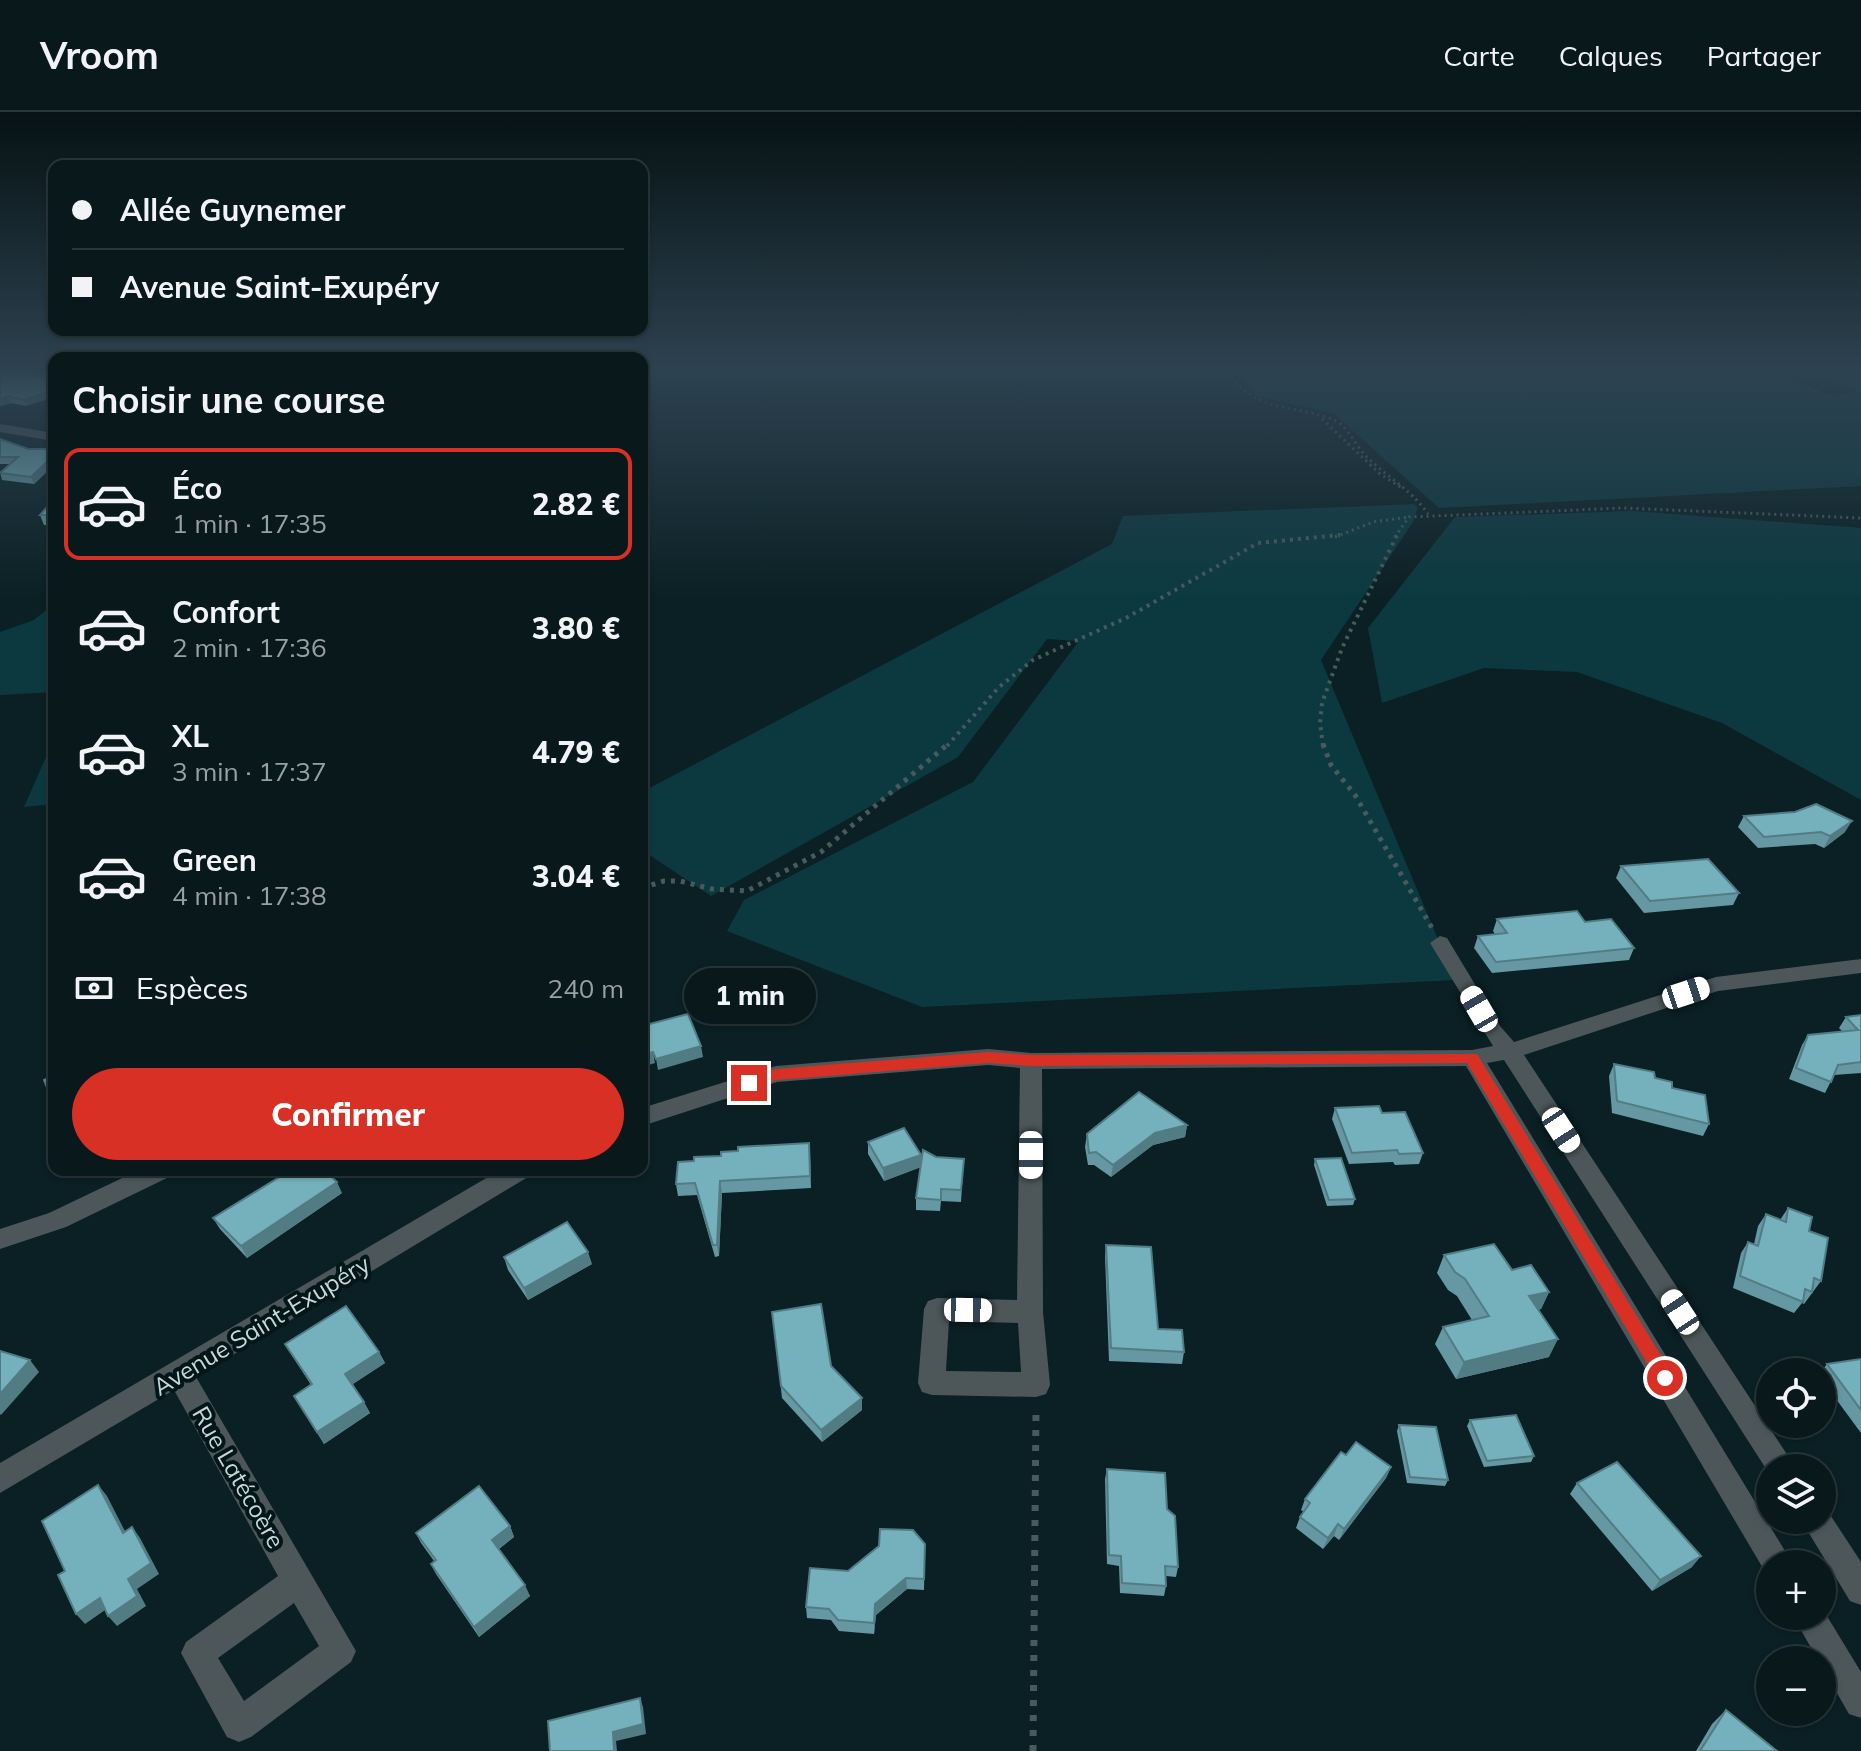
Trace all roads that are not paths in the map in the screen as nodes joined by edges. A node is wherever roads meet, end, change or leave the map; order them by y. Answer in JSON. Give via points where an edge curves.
{"nodes":[{"id":1,"x":1440,"y":943,"type":"road end"},
{"id":2,"x":1861,"y":966,"type":"edge"},
{"id":3,"x":1510,"y":1051,"type":"junction"},
{"id":4,"x":1472,"y":1058,"type":"junction"},
{"id":5,"x":1031,"y":1061,"type":"junction"},
{"id":6,"x":648,"y":1115,"type":"edge"},
{"id":7,"x":149,"y":1176,"type":"edge"},
{"id":8,"x":510,"y":1176,"type":"edge"},
{"id":9,"x":0,"y":1239,"type":"edge"},
{"id":10,"x":1030,"y":1312,"type":"junction"},
{"id":11,"x":180,"y":1374,"type":"junction"},
{"id":12,"x":1773,"y":1454,"type":"edge"},
{"id":13,"x":0,"y":1479,"type":"edge"},
{"id":14,"x":1825,"y":1534,"type":"edge"},
{"id":15,"x":1770,"y":1550,"type":"edge"},
{"id":16,"x":298,"y":1581,"type":"junction"},
{"id":17,"x":1861,"y":1590,"type":"edge"},
{"id":18,"x":1817,"y":1630,"type":"edge"},
{"id":19,"x":1861,"y":1702,"type":"edge"}],
"edges":[{"from":1,"to":3,"type":"street","via":[[1492,1031]]},
{"from":2,"to":3,"type":"street","via":[[1716,984]]},
{"from":3,"to":4,"type":"street"},
{"from":3,"to":12,"type":"street"},
{"from":4,"to":5,"type":"street"},
{"from":4,"to":15,"type":"street"},
{"from":5,"to":6,"type":"street","via":[[988,1057],[776,1074]]},
{"from":5,"to":10,"type":"street"},
{"from":7,"to":9,"type":"street","via":[[57,1220]]},
{"from":8,"to":11,"type":"street","name":"Avenue Saint-Exupéry"},
{"from":10,"to":10,"type":"street","via":[[937,1309],[932,1383],[1036,1385]]},
{"from":11,"to":13,"type":"street","name":"Avenue Saint-Exupéry"},
{"from":11,"to":16,"type":"street","name":"Rue Latécoère"},
{"from":14,"to":17,"type":"street"},
{"from":16,"to":16,"type":"street","name":"Rue Latécoère","via":[[340,1651],[239,1725],[197,1653]]},
{"from":18,"to":19,"type":"street"}]}
